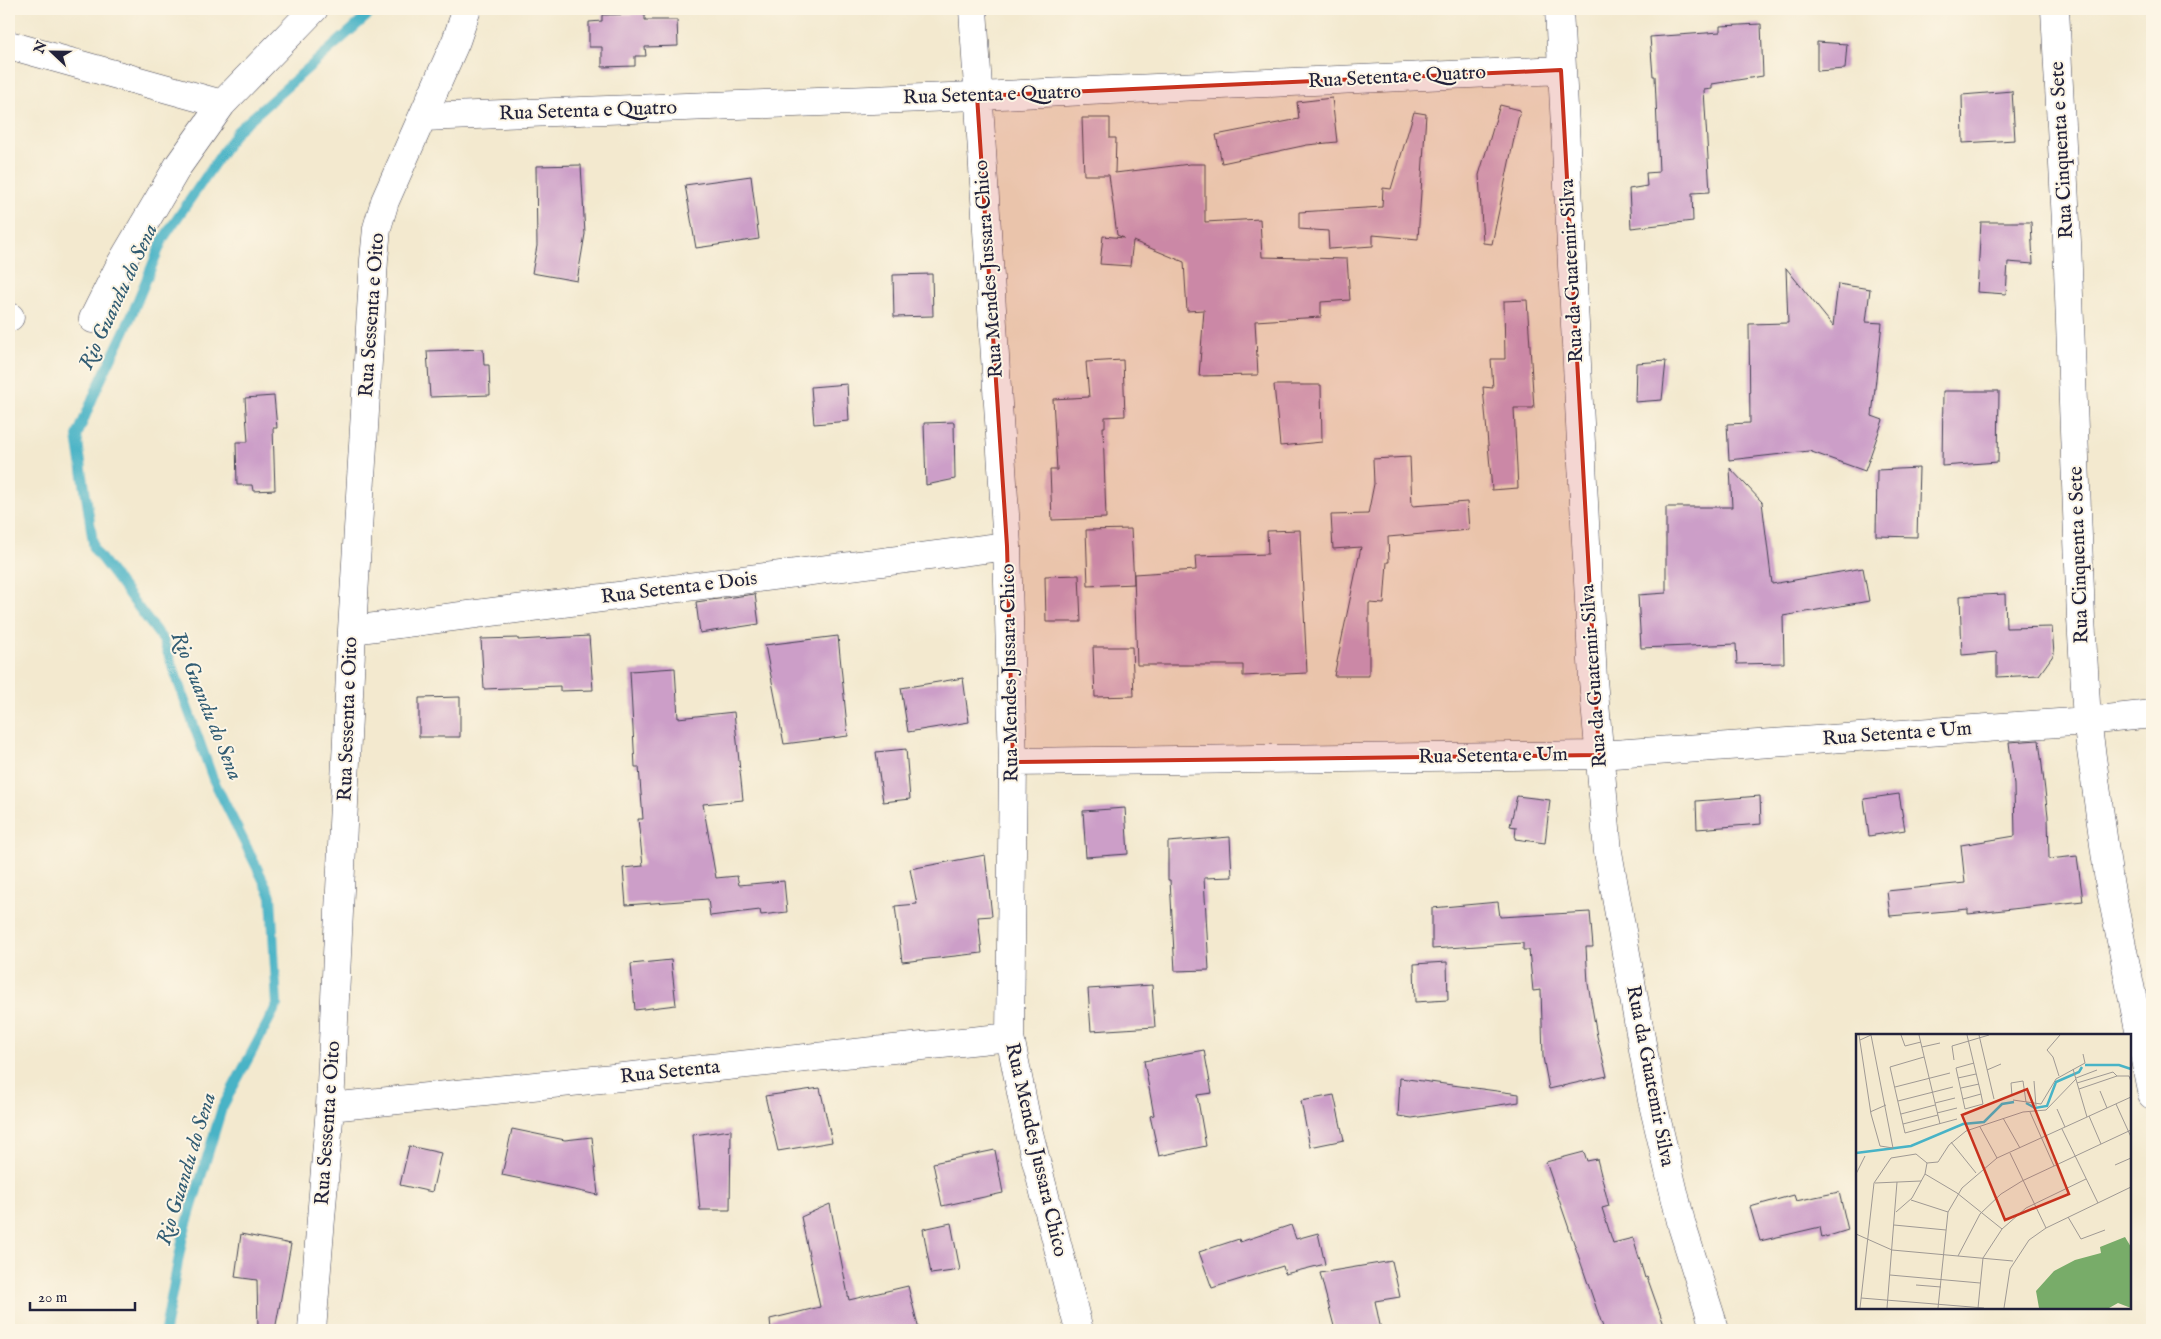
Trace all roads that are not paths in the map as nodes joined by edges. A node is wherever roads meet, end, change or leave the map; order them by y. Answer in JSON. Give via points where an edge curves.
{"nodes":[{"id":1,"x":314,"y":9,"type":"edge"},
{"id":2,"x":467,"y":9,"type":"edge"},
{"id":3,"x":973,"y":9,"type":"edge"},
{"id":4,"x":1559,"y":9,"type":"edge"},
{"id":5,"x":2055,"y":9,"type":"edge"},
{"id":6,"x":9,"y":46,"type":"edge"},
{"id":7,"x":1561,"y":70,"type":"junction"},
{"id":8,"x":977,"y":96,"type":"junction"},
{"id":9,"x":222,"y":104,"type":"junction"},
{"id":10,"x":423,"y":117,"type":"junction"},
{"id":11,"x":93,"y":319,"type":"dead end"},
{"id":12,"x":1006,"y":546,"type":"junction"},
{"id":13,"x":352,"y":630,"type":"junction"},
{"id":14,"x":2152,"y":714,"type":"edge"},
{"id":15,"x":2088,"y":721,"type":"junction"},
{"id":16,"x":1598,"y":754,"type":"junction"},
{"id":17,"x":1013,"y":762,"type":"junction"},
{"id":18,"x":1010,"y":1037,"type":"junction"},
{"id":19,"x":2152,"y":1095,"type":"edge"},
{"id":20,"x":330,"y":1107,"type":"junction"},
{"id":21,"x":312,"y":1330,"type":"edge"},
{"id":22,"x":1079,"y":1330,"type":"edge"},
{"id":23,"x":1715,"y":1330,"type":"edge"}],
"edges":[{"from":1,"to":9,"type":"street"},
{"from":2,"to":10,"type":"street","name":"Rua Sessenta e Oito"},
{"from":3,"to":8,"type":"street","name":"Rua Mendes Jussara Chico"},
{"from":4,"to":7,"type":"street","name":"Rua da Guatemir Silva"},
{"from":5,"to":15,"type":"street","name":"Rua Cinquenta e Sete"},
{"from":6,"to":9,"type":"street"},
{"from":7,"to":8,"type":"street","name":"Rua Setenta e Quatro"},
{"from":7,"to":16,"type":"street","name":"Rua da Guatemir Silva"},
{"from":8,"to":10,"type":"street","name":"Rua Setenta e Quatro"},
{"from":8,"to":12,"type":"street","name":"Rua Mendes Jussara Chico"},
{"from":9,"to":11,"type":"street","via":[[169,180],[120,263]]},
{"from":10,"to":13,"type":"street","name":"Rua Sessenta e Oito","via":[[385,201],[377,228]]},
{"from":12,"to":13,"type":"street","name":"Rua Setenta e Dois"},
{"from":12,"to":17,"type":"street","name":"Rua Mendes Jussara Chico"},
{"from":13,"to":20,"type":"street","name":"Rua Sessenta e Oito"},
{"from":14,"to":15,"type":"street","name":"Rua Setenta e Um"},
{"from":15,"to":16,"type":"street","name":"Rua Setenta e Um"},
{"from":15,"to":19,"type":"street","name":"Rua Cinquenta e Sete","via":[[2109,881]]},
{"from":16,"to":17,"type":"street","name":"Rua Setenta e Um"},
{"from":16,"to":23,"type":"street","name":"Rua da Guatemir Silva","via":[[1608,852],[1652,1100],[1682,1226]]},
{"from":17,"to":18,"type":"street","name":"Rua Mendes Jussara Chico"},
{"from":18,"to":20,"type":"street","name":"Rua Setenta"},
{"from":18,"to":22,"type":"street","name":"Rua Mendes Jussara Chico","via":[[1029,1133]]},
{"from":20,"to":21,"type":"street","name":"Rua Sessenta e Oito"}]}
